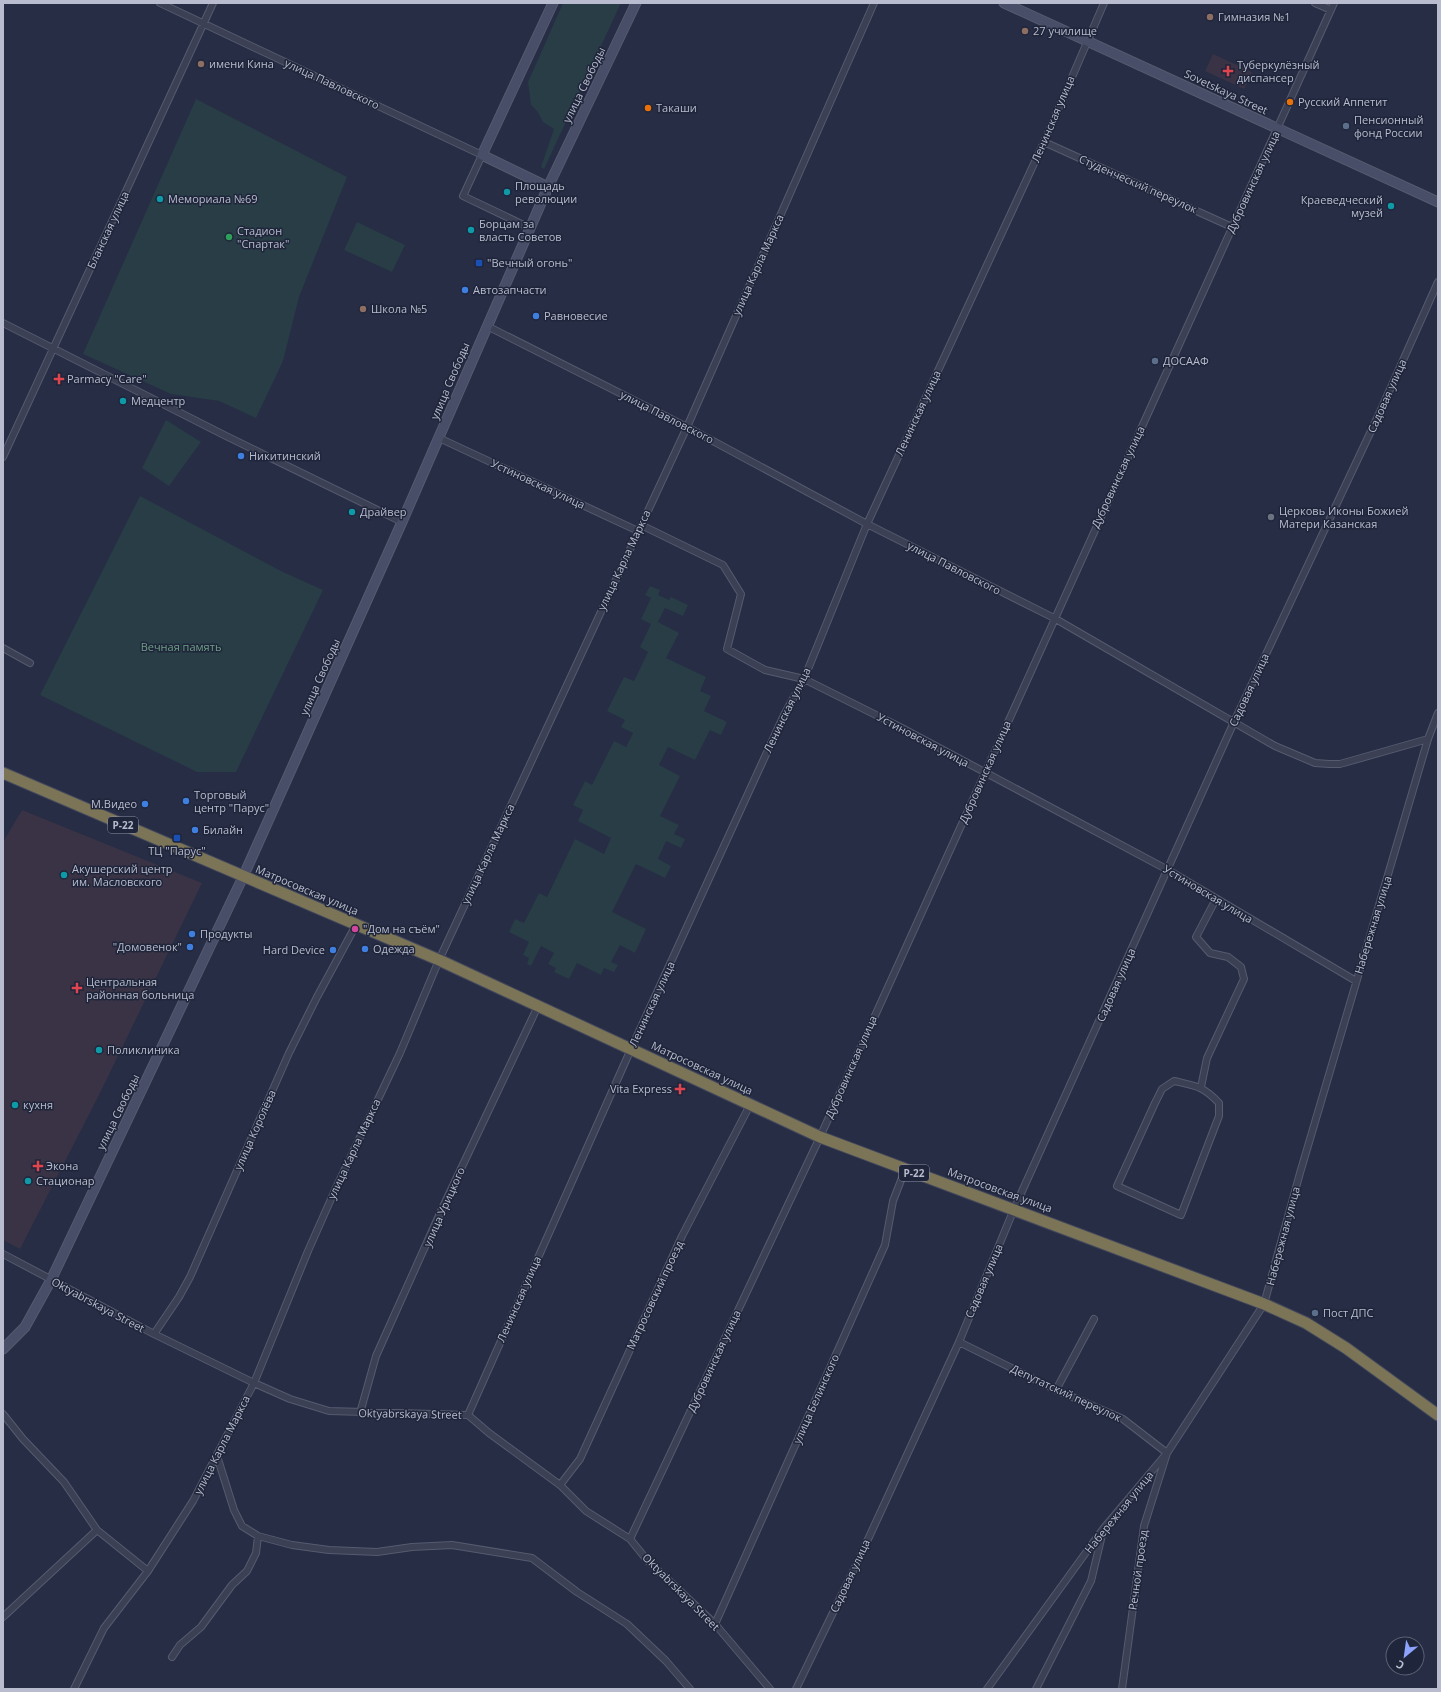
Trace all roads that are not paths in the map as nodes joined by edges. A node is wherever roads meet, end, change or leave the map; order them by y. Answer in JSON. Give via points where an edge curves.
{"nodes":[{"id":1,"x":160,"y":3,"type":"edge"},
{"id":2,"x":213,"y":3,"type":"edge"},
{"id":3,"x":553,"y":3,"type":"edge"},
{"id":4,"x":636,"y":3,"type":"edge"},
{"id":5,"x":874,"y":3,"type":"edge"},
{"id":6,"x":1004,"y":3,"type":"edge"},
{"id":7,"x":1104,"y":3,"type":"edge"},
{"id":8,"x":1315,"y":3,"type":"edge"},
{"id":9,"x":1334,"y":3,"type":"edge"},
{"id":10,"x":1331,"y":10,"type":"junction"},
{"id":11,"x":204,"y":23,"type":"junction"},
{"id":12,"x":1086,"y":41,"type":"junction"},
{"id":13,"x":1277,"y":128,"type":"junction"},
{"id":14,"x":1044,"y":142,"type":"junction"},
{"id":15,"x":482,"y":155,"type":"junction"},
{"id":16,"x":548,"y":187,"type":"junction"},
{"id":17,"x":1438,"y":202,"type":"edge"},
{"id":18,"x":1232,"y":227,"type":"junction"},
{"id":19,"x":530,"y":228,"type":"junction"},
{"id":20,"x":1438,"y":282,"type":"edge"},
{"id":21,"x":3,"y":323,"type":"edge"},
{"id":22,"x":487,"y":326,"type":"junction"},
{"id":23,"x":54,"y":349,"type":"junction"},
{"id":24,"x":687,"y":427,"type":"junction"},
{"id":25,"x":439,"y":438,"type":"junction"},
{"id":26,"x":3,"y":457,"type":"edge"},
{"id":27,"x":402,"y":522,"type":"junction"},
{"id":28,"x":867,"y":524,"type":"junction"},
{"id":29,"x":639,"y":528,"type":"junction"},
{"id":30,"x":1054,"y":618,"type":"junction"},
{"id":31,"x":3,"y":648,"type":"edge"},
{"id":32,"x":30,"y":663,"type":"dead end"},
{"id":33,"x":804,"y":679,"type":"junction"},
{"id":34,"x":1438,"y":713,"type":"edge"},
{"id":35,"x":1234,"y":722,"type":"junction"},
{"id":36,"x":1428,"y":739,"type":"junction"},
{"id":37,"x":3,"y":772,"type":"edge"},
{"id":38,"x":985,"y":773,"type":"junction"},
{"id":39,"x":1168,"y":870,"type":"junction"},
{"id":40,"x":243,"y":877,"type":"junction"},
{"id":41,"x":1216,"y":899,"type":"junction"},
{"id":42,"x":356,"y":925,"type":"junction"},
{"id":43,"x":439,"y":960,"type":"junction"},
{"id":44,"x":1356,"y":982,"type":"junction"},
{"id":45,"x":538,"y":1006,"type":"junction"},
{"id":46,"x":631,"y":1049,"type":"junction"},
{"id":47,"x":1201,"y":1087,"type":"junction"},
{"id":48,"x":750,"y":1105,"type":"junction"},
{"id":49,"x":820,"y":1136,"type":"junction"},
{"id":50,"x":905,"y":1170,"type":"junction"},
{"id":51,"x":1014,"y":1209,"type":"junction"},
{"id":52,"x":3,"y":1254,"type":"edge"},
{"id":53,"x":51,"y":1280,"type":"junction"},
{"id":54,"x":1264,"y":1304,"type":"junction"},
{"id":55,"x":1094,"y":1319,"type":"dead end"},
{"id":56,"x":154,"y":1334,"type":"junction"},
{"id":57,"x":958,"y":1342,"type":"junction"},
{"id":58,"x":3,"y":1349,"type":"edge"},
{"id":59,"x":254,"y":1384,"type":"junction"},
{"id":60,"x":1056,"y":1390,"type":"junction"},
{"id":61,"x":360,"y":1413,"type":"junction"},
{"id":62,"x":3,"y":1414,"type":"edge"},
{"id":63,"x":468,"y":1415,"type":"junction"},
{"id":64,"x":1438,"y":1416,"type":"edge"},
{"id":65,"x":1167,"y":1453,"type":"junction"},
{"id":66,"x":217,"y":1456,"type":"junction"},
{"id":67,"x":560,"y":1485,"type":"junction"},
{"id":68,"x":1103,"y":1529,"type":"junction"},
{"id":69,"x":97,"y":1530,"type":"junction"},
{"id":70,"x":258,"y":1536,"type":"junction"},
{"id":71,"x":630,"y":1539,"type":"junction"},
{"id":72,"x":148,"y":1571,"type":"junction"},
{"id":73,"x":3,"y":1617,"type":"edge"},
{"id":74,"x":715,"y":1624,"type":"junction"},
{"id":75,"x":172,"y":1657,"type":"dead end"},
{"id":76,"x":74,"y":1689,"type":"edge"},
{"id":77,"x":690,"y":1689,"type":"edge"},
{"id":78,"x":770,"y":1689,"type":"edge"},
{"id":79,"x":796,"y":1689,"type":"edge"},
{"id":80,"x":987,"y":1689,"type":"edge"},
{"id":81,"x":1036,"y":1689,"type":"edge"},
{"id":82,"x":1122,"y":1689,"type":"edge"}],
"edges":[{"from":1,"to":11,"type":"street","name":"улица Павловского"},
{"from":2,"to":11,"type":"street","name":"Бланская улица"},
{"from":3,"to":15,"type":"main road"},
{"from":4,"to":16,"type":"main road","name":"улица Свободы"},
{"from":5,"to":24,"type":"street","name":"улица Карла Маркса"},
{"from":6,"to":12,"type":"main road","name":"Sovetskaya Street"},
{"from":7,"to":12,"type":"street","name":"Ленинская улица"},
{"from":8,"to":10,"type":"street"},
{"from":9,"to":10,"type":"street","name":"Дубровинская улица"},
{"from":10,"to":13,"type":"street","name":"Дубровинская улица"},
{"from":11,"to":15,"type":"street","name":"улица Павловского"},
{"from":11,"to":23,"type":"street","name":"Бланская улица"},
{"from":12,"to":13,"type":"main road","name":"Sovetskaya Street"},
{"from":12,"to":14,"type":"street","name":"Ленинская улица"},
{"from":13,"to":17,"type":"main road","name":"Sovetskaya Street"},
{"from":13,"to":18,"type":"street","name":"Дубровинская улица"},
{"from":14,"to":18,"type":"street","name":"Студенческий переулок"},
{"from":14,"to":28,"type":"street","name":"Ленинская улица"},
{"from":15,"to":16,"type":"main road"},
{"from":15,"to":19,"type":"street","via":[[463,196]]},
{"from":16,"to":19,"type":"main road","name":"улица Свободы"},
{"from":18,"to":30,"type":"street","name":"Дубровинская улица"},
{"from":19,"to":22,"type":"main road","name":"улица Свободы"},
{"from":20,"to":35,"type":"street","name":"Садовая улица"},
{"from":21,"to":23,"type":"street"},
{"from":22,"to":24,"type":"street","name":"улица Павловского"},
{"from":22,"to":25,"type":"main road","name":"улица Свободы"},
{"from":23,"to":26,"type":"street","name":"Бланская улица"},
{"from":23,"to":27,"type":"street"},
{"from":24,"to":28,"type":"street","name":"улица Павловского"},
{"from":24,"to":29,"type":"street","name":"улица Карла Маркса"},
{"from":25,"to":27,"type":"main road","name":"улица Свободы"},
{"from":25,"to":29,"type":"street","name":"Устиновская улица"},
{"from":27,"to":40,"type":"main road","name":"улица Свободы"},
{"from":28,"to":30,"type":"street","name":"улица Павловского"},
{"from":28,"to":33,"type":"street","name":"Ленинская улица"},
{"from":29,"to":33,"type":"street","name":"Устиновская улица","via":[[723,565],[741,594],[727,649],[765,670]]},
{"from":29,"to":43,"type":"street","name":"улица Карла Маркса"},
{"from":30,"to":35,"type":"street","name":"улица Павловского"},
{"from":30,"to":38,"type":"street","name":"Дубровинская улица"},
{"from":31,"to":32,"type":"street"},
{"from":33,"to":38,"type":"street","name":"Устиновская улица"},
{"from":33,"to":46,"type":"street","name":"Ленинская улица","via":[[784,715]]},
{"from":34,"to":36,"type":"street","name":"Набережная улица"},
{"from":35,"to":36,"type":"street","name":"улица Павловского","via":[[1275,746],[1315,763],[1340,764]]},
{"from":35,"to":39,"type":"street","name":"Садовая улица"},
{"from":36,"to":44,"type":"street","name":"Набережная улица"},
{"from":37,"to":40,"type":"highway","name":"Матросовская улица","number":"Р-22"},
{"from":38,"to":39,"type":"street","name":"Устиновская улица"},
{"from":38,"to":49,"type":"street","name":"Дубровинская улица"},
{"from":39,"to":41,"type":"street","name":"Устиновская улица"},
{"from":39,"to":51,"type":"street","name":"Садовая улица"},
{"from":40,"to":42,"type":"highway","name":"Матросовская улица","number":"Р-22"},
{"from":40,"to":53,"type":"main road","name":"улица Свободы"},
{"from":41,"to":44,"type":"street","name":"Устиновская улица"},
{"from":41,"to":47,"type":"street","via":[[1196,937],[1210,953],[1228,957],[1241,967],[1244,979],[1207,1058]]},
{"from":42,"to":43,"type":"highway","name":"Матросовская улица","number":"Р-22"},
{"from":42,"to":56,"type":"street","name":"улица Королёва","via":[[289,1053],[190,1277]]},
{"from":43,"to":45,"type":"highway","name":"Матросовская улица","number":"Р-22"},
{"from":43,"to":59,"type":"street","name":"улица Карла Маркса","via":[[400,1053],[308,1251]]},
{"from":44,"to":54,"type":"street","name":"Набережная улица"},
{"from":45,"to":46,"type":"highway","name":"Матросовская улица","number":"Р-22"},
{"from":45,"to":61,"type":"street","name":"улица Урицкого","via":[[376,1356]]},
{"from":46,"to":48,"type":"highway","name":"Матросовская улица","number":"Р-22"},
{"from":46,"to":63,"type":"street","name":"Ленинская улица"},
{"from":47,"to":47,"type":"street","via":[[1219,1103],[1219,1116],[1181,1215],[1117,1186],[1162,1089],[1174,1081]]},
{"from":48,"to":49,"type":"highway","name":"Матросовская улица","number":"Р-22"},
{"from":48,"to":67,"type":"street","name":"Матросовский проезд","via":[[682,1236],[580,1459]]},
{"from":49,"to":50,"type":"highway","name":"Матросовская улица","number":"Р-22"},
{"from":49,"to":71,"type":"street","name":"Дубровинская улица"},
{"from":50,"to":51,"type":"highway","name":"Матросовская улица","number":"Р-22"},
{"from":50,"to":74,"type":"street","name":"улица Белинского","via":[[893,1201],[885,1245]]},
{"from":51,"to":54,"type":"highway","name":"Матросовская улица","number":"Р-22"},
{"from":51,"to":57,"type":"street","name":"Садовая улица"},
{"from":52,"to":53,"type":"street","name":"Oktyabrskaya Street"},
{"from":53,"to":56,"type":"street","name":"Oktyabrskaya Street"},
{"from":53,"to":58,"type":"main road","name":"улица Свободы","via":[[25,1326]]},
{"from":54,"to":64,"type":"highway","name":"Матросовская улица","number":"Р-22","via":[[1306,1323],[1346,1348]]},
{"from":54,"to":65,"type":"street","name":"Набережная улица"},
{"from":55,"to":60,"type":"street"},
{"from":56,"to":59,"type":"street","name":"Oktyabrskaya Street"},
{"from":57,"to":60,"type":"street","name":"Депутатский переулок"},
{"from":57,"to":79,"type":"street","name":"Садовая улица","via":[[858,1561]]},
{"from":59,"to":61,"type":"street","name":"Oktyabrskaya Street","via":[[329,1411]]},
{"from":59,"to":66,"type":"street","name":"улица Карла Маркса"},
{"from":60,"to":65,"type":"street","name":"Депутатский переулок","via":[[1124,1419]]},
{"from":61,"to":63,"type":"street","name":"Oktyabrskaya Street"},
{"from":62,"to":69,"type":"street","via":[[64,1482]]},
{"from":63,"to":67,"type":"street","name":"Oktyabrskaya Street"},
{"from":65,"to":68,"type":"street","name":"Набережная улица"},
{"from":65,"to":82,"type":"street","name":"Речной проезд","via":[[1144,1526]]},
{"from":66,"to":70,"type":"street","via":[[234,1510],[242,1526]]},
{"from":66,"to":72,"type":"street","name":"улица Карла Маркса","via":[[193,1501]]},
{"from":67,"to":71,"type":"street","name":"Oktyabrskaya Street","via":[[586,1511]]},
{"from":68,"to":80,"type":"street","name":"Набережная улица"},
{"from":68,"to":81,"type":"street","via":[[1092,1581]]},
{"from":69,"to":72,"type":"street"},
{"from":69,"to":73,"type":"street"},
{"from":70,"to":75,"type":"street","via":[[256,1553],[247,1571],[232,1585],[201,1627],[180,1645]]},
{"from":70,"to":77,"type":"street","via":[[292,1545],[329,1550],[377,1552],[412,1546],[452,1545],[532,1558],[577,1592],[627,1624],[666,1661]]},
{"from":71,"to":74,"type":"street","name":"Oktyabrskaya Street","via":[[647,1560]]},
{"from":72,"to":76,"type":"street","name":"улица Карла Маркса","via":[[104,1628]]},
{"from":74,"to":78,"type":"street","name":"Oktyabrskaya Street"}]}
